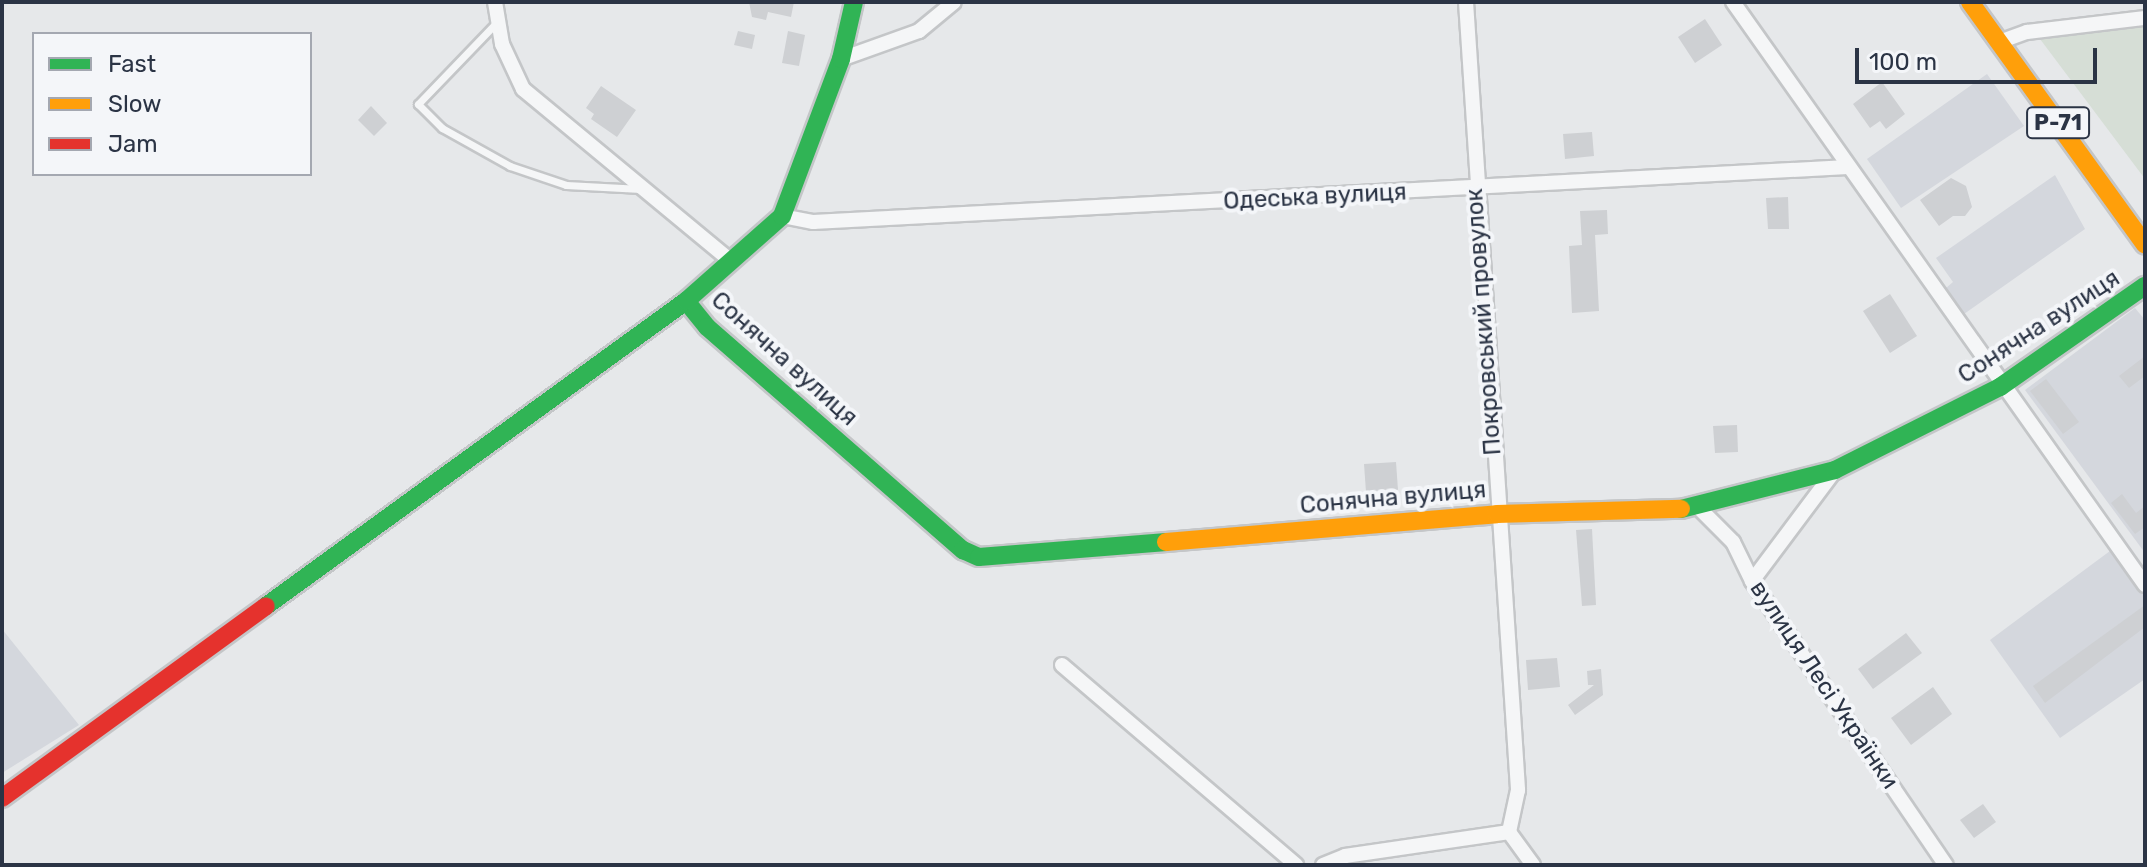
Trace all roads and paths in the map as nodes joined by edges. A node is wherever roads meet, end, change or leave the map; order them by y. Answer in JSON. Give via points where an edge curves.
{"nodes":[{"id":1,"x":495,"y":2,"type":"edge"},
{"id":2,"x":854,"y":2,"type":"edge"},
{"id":3,"x":954,"y":2,"type":"edge"},
{"id":4,"x":1466,"y":2,"type":"edge"},
{"id":5,"x":1733,"y":2,"type":"edge"},
{"id":6,"x":1970,"y":2,"type":"edge"},
{"id":7,"x":2145,"y":18,"type":"edge"},
{"id":8,"x":498,"y":20,"type":"junction"},
{"id":9,"x":1999,"y":42,"type":"junction"},
{"id":10,"x":841,"y":59,"type":"junction"},
{"id":11,"x":1848,"y":167,"type":"junction"},
{"id":12,"x":1475,"y":189,"type":"junction"},
{"id":13,"x":643,"y":190,"type":"junction"},
{"id":14,"x":782,"y":216,"type":"junction"},
{"id":15,"x":2145,"y":245,"type":"edge"},
{"id":16,"x":732,"y":262,"type":"junction"},
{"id":17,"x":2145,"y":286,"type":"edge"},
{"id":18,"x":686,"y":301,"type":"junction"},
{"id":19,"x":2000,"y":387,"type":"junction"},
{"id":20,"x":1835,"y":470,"type":"junction"},
{"id":21,"x":1699,"y":508,"type":"junction"},
{"id":22,"x":1497,"y":514,"type":"junction"},
{"id":23,"x":1752,"y":581,"type":"junction"},
{"id":24,"x":2145,"y":585,"type":"edge"},
{"id":25,"x":1062,"y":665,"type":"dead end"},
{"id":26,"x":2,"y":798,"type":"edge"},
{"id":27,"x":1509,"y":832,"type":"junction"},
{"id":28,"x":1296,"y":865,"type":"edge"},
{"id":29,"x":1323,"y":865,"type":"edge"},
{"id":30,"x":1533,"y":865,"type":"edge"},
{"id":31,"x":1946,"y":865,"type":"edge"}],
"edges":[{"from":1,"to":8,"type":"street"},
{"from":2,"to":10,"type":"street"},
{"from":3,"to":10,"type":"street","via":[[919,31]]},
{"from":4,"to":12,"type":"street","name":"Покровський провулок"},
{"from":5,"to":11,"type":"street"},
{"from":6,"to":9,"type":"street","number":"Р-71"},
{"from":7,"to":9,"type":"street","via":[[2027,32]]},
{"from":8,"to":13,"type":"street","via":[[510,67],[523,89]]},
{"from":8,"to":13,"type":"lane","via":[[418,104],[442,128],[510,166],[566,185]]},
{"from":9,"to":15,"type":"street","number":"Р-71"},
{"from":10,"to":14,"type":"street"},
{"from":11,"to":12,"type":"street","name":"Одеська вулиця"},
{"from":11,"to":19,"type":"street"},
{"from":12,"to":14,"type":"street","name":"Одеська вулиця","via":[[813,222]]},
{"from":12,"to":22,"type":"street","name":"Покровський провулок"},
{"from":13,"to":16,"type":"street"},
{"from":14,"to":16,"type":"street"},
{"from":16,"to":18,"type":"street"},
{"from":17,"to":19,"type":"street","name":"Сонячна вулиця"},
{"from":18,"to":22,"type":"street","name":"Сонячна вулиця","via":[[707,327],[963,550],[979,557]]},
{"from":18,"to":26,"type":"street"},
{"from":19,"to":20,"type":"street","name":"Сонячна вулиця"},
{"from":19,"to":24,"type":"street"},
{"from":20,"to":21,"type":"street","name":"Сонячна вулиця"},
{"from":20,"to":23,"type":"street"},
{"from":21,"to":22,"type":"street","name":"Сонячна вулиця"},
{"from":21,"to":23,"type":"street","name":"вулиця Лесі Українки","via":[[1733,542]]},
{"from":22,"to":27,"type":"street","name":"Покровський провулок","via":[[1518,790]]},
{"from":23,"to":31,"type":"street","name":"вулиця Лесі Українки"},
{"from":25,"to":28,"type":"street"},
{"from":27,"to":29,"type":"street","via":[[1345,856]]},
{"from":27,"to":30,"type":"street"}]}
